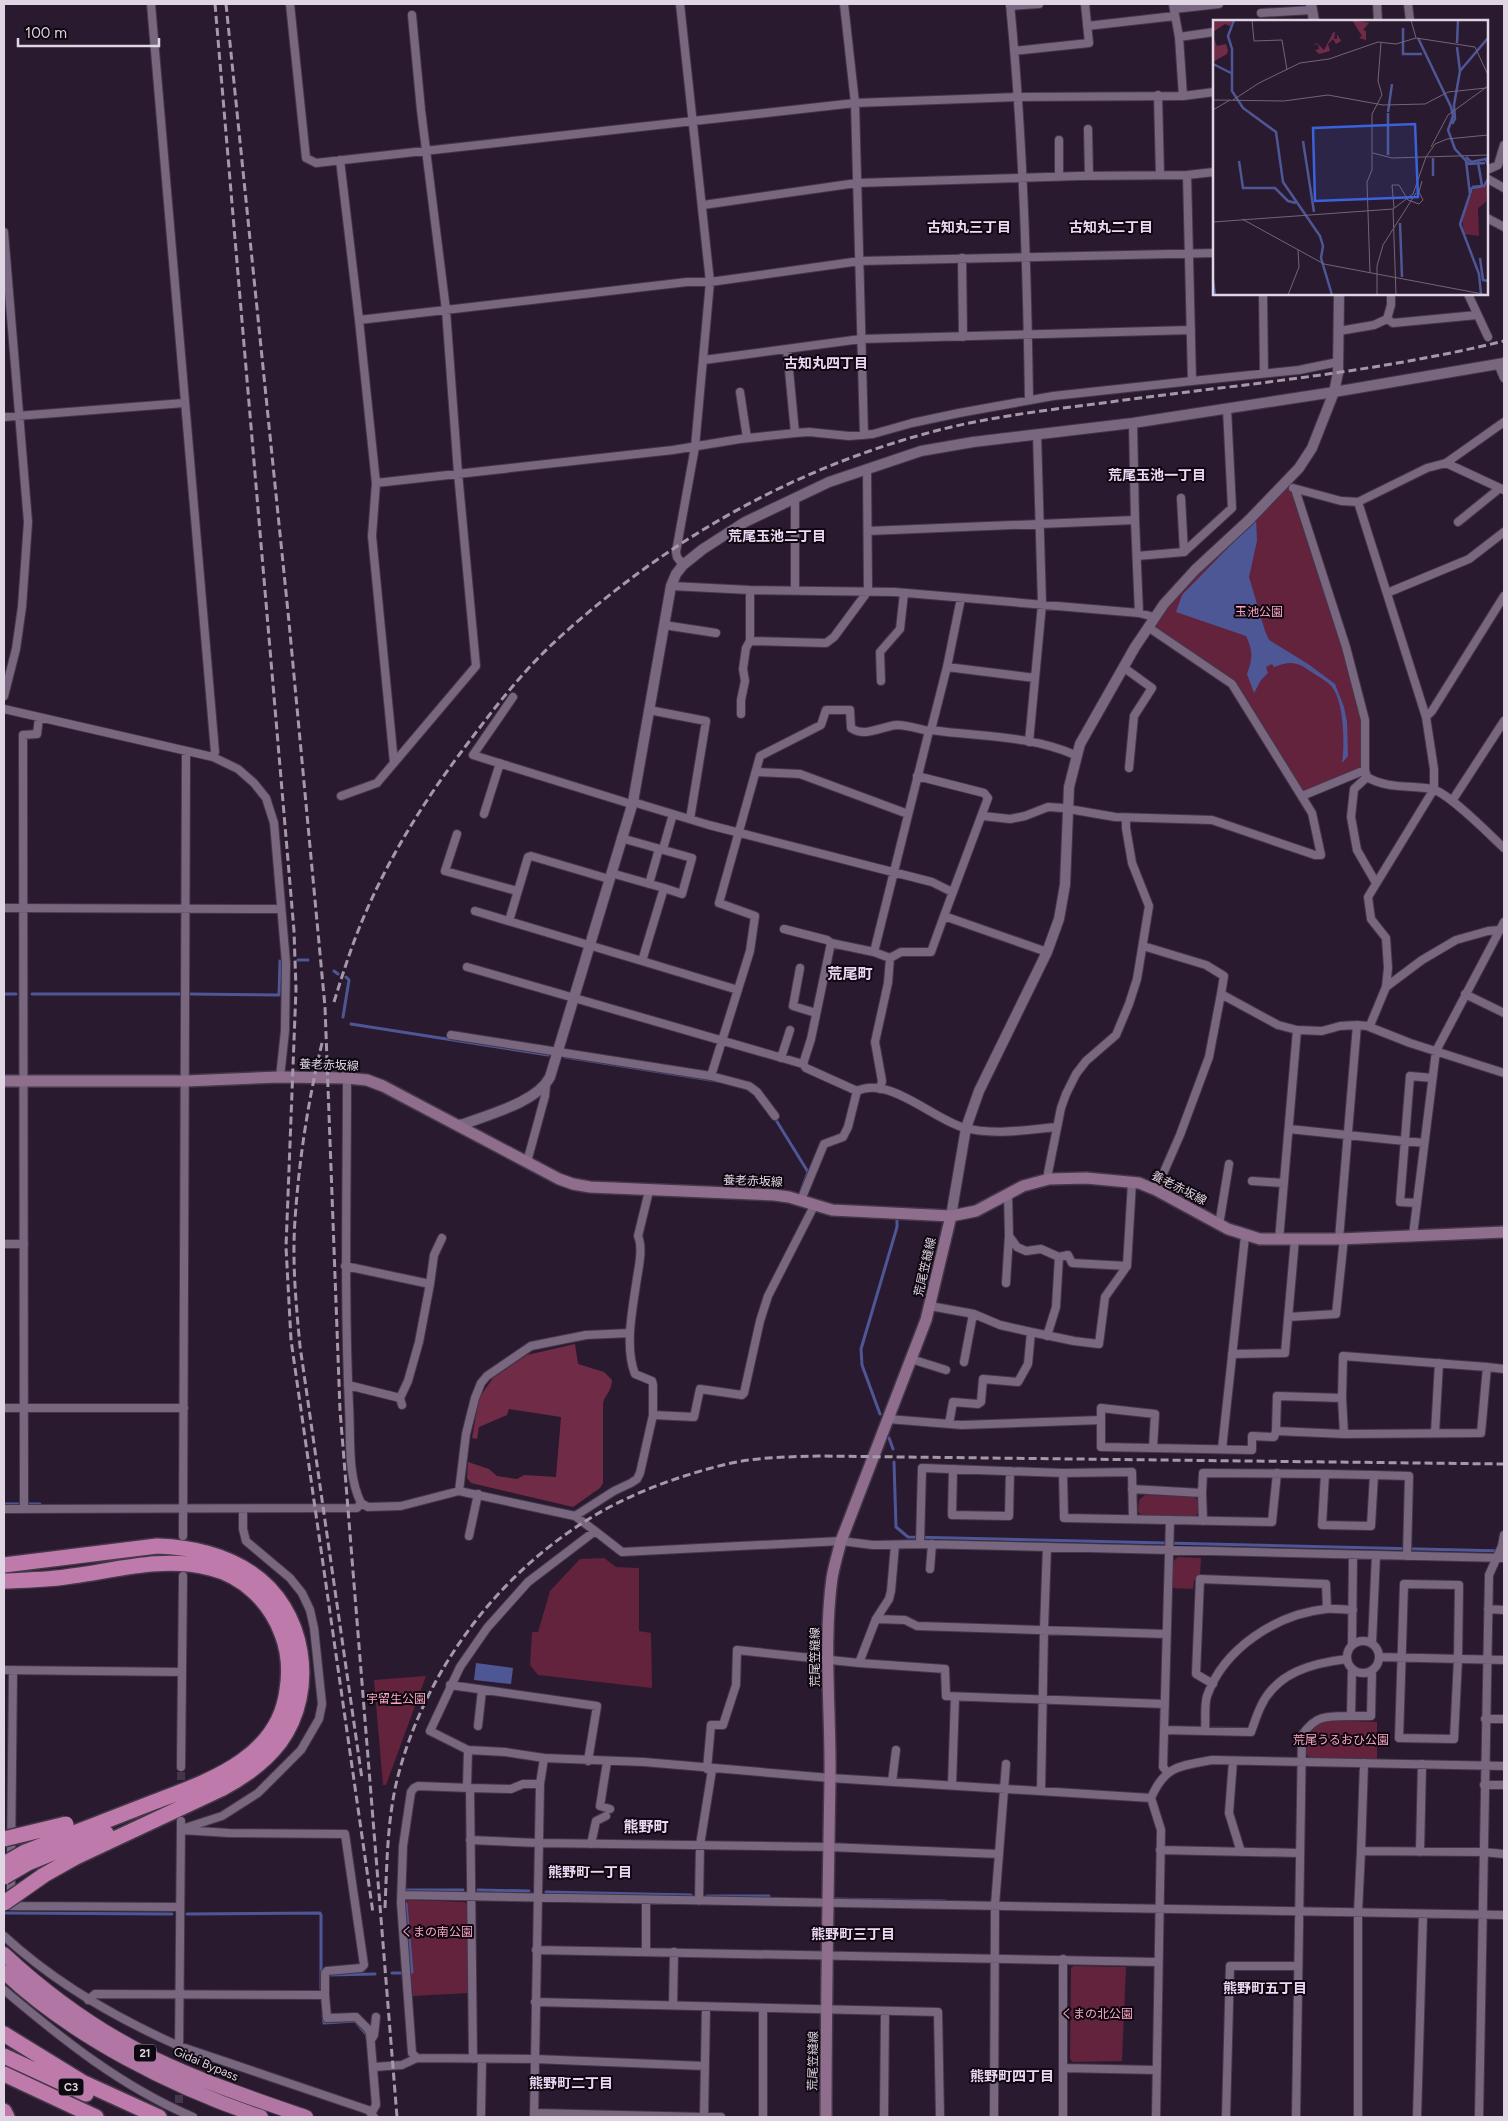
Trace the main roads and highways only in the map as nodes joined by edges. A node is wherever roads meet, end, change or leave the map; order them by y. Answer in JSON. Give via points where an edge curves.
{"nodes":[{"id":1,"x":4,"y":1081,"type":"edge"},
{"id":2,"x":951,"y":1216,"type":"junction"},
{"id":3,"x":1504,"y":1232,"type":"edge"},
{"id":4,"x":4,"y":1565,"type":"edge"},
{"id":5,"x":4,"y":1581,"type":"edge"},
{"id":6,"x":192,"y":1795,"type":"junction"},
{"id":7,"x":4,"y":1839,"type":"edge"},
{"id":8,"x":71,"y":1840,"type":"junction"},
{"id":9,"x":4,"y":1864,"type":"edge"},
{"id":10,"x":4,"y":1877,"type":"edge"},
{"id":11,"x":4,"y":1903,"type":"edge"},
{"id":12,"x":4,"y":1954,"type":"edge"},
{"id":13,"x":4,"y":1972,"type":"edge"},
{"id":14,"x":4,"y":2034,"type":"edge"},
{"id":15,"x":4,"y":2056,"type":"edge"},
{"id":16,"x":4,"y":2074,"type":"edge"},
{"id":17,"x":4,"y":2111,"type":"edge"},
{"id":18,"x":7,"y":2117,"type":"edge"},
{"id":19,"x":96,"y":2117,"type":"edge"},
{"id":20,"x":139,"y":2117,"type":"edge"},
{"id":21,"x":159,"y":2117,"type":"edge"},
{"id":22,"x":261,"y":2117,"type":"edge"},
{"id":23,"x":306,"y":2117,"type":"edge"},
{"id":24,"x":826,"y":2117,"type":"edge"}],
"edges":[{"from":1,"to":2,"type":"main road","name":"養老赤坂線","via":[[186,1081],[280,1077],[367,1080],[573,1184],[649,1191],[774,1195],[832,1210]]},
{"from":2,"to":3,"type":"main road","name":"養老赤坂線","via":[[976,1211],[1023,1186],[1049,1179],[1086,1178],[1132,1182],[1156,1190],[1245,1236],[1295,1240]]},
{"from":2,"to":24,"type":"main road","name":"荒尾笠縫線","via":[[930,1306],[841,1541],[833,1576],[828,1658],[830,1778]]},
{"from":4,"to":6,"type":"highway","via":[[138,1546],[175,1546],[216,1555],[235,1564],[259,1579],[277,1598],[295,1629],[302,1667],[302,1686],[291,1724],[281,1741],[254,1770],[221,1790]]},
{"from":5,"to":6,"type":"highway","via":[[69,1577],[176,1563],[212,1568],[245,1584],[259,1596],[285,1642],[289,1677],[287,1696],[264,1742],[251,1755]]},
{"from":6,"to":8,"type":"highway"},
{"from":6,"to":8,"type":"highway"},
{"from":7,"to":8,"type":"highway","bridge":true},
{"from":8,"to":9,"type":"highway","bridge":true,"via":[[32,1849]]},
{"from":8,"to":10,"type":"highway","bridge":true},
{"from":8,"to":11,"type":"highway","bridge":true,"via":[[44,1875]]},
{"from":12,"to":23,"type":"highway","name":"Gidai Bypass","number":"21","via":[[83,2016],[153,2058]]},
{"from":13,"to":22,"type":"highway","number":"21","via":[[76,2028],[130,2060],[196,2092]]},
{"from":14,"to":21,"type":"highway","via":[[82,2082]]},
{"from":15,"to":20,"type":"highway","number":"C3"},
{"from":16,"to":19,"type":"highway","number":"C3"},
{"from":17,"to":18,"type":"highway"}]}
